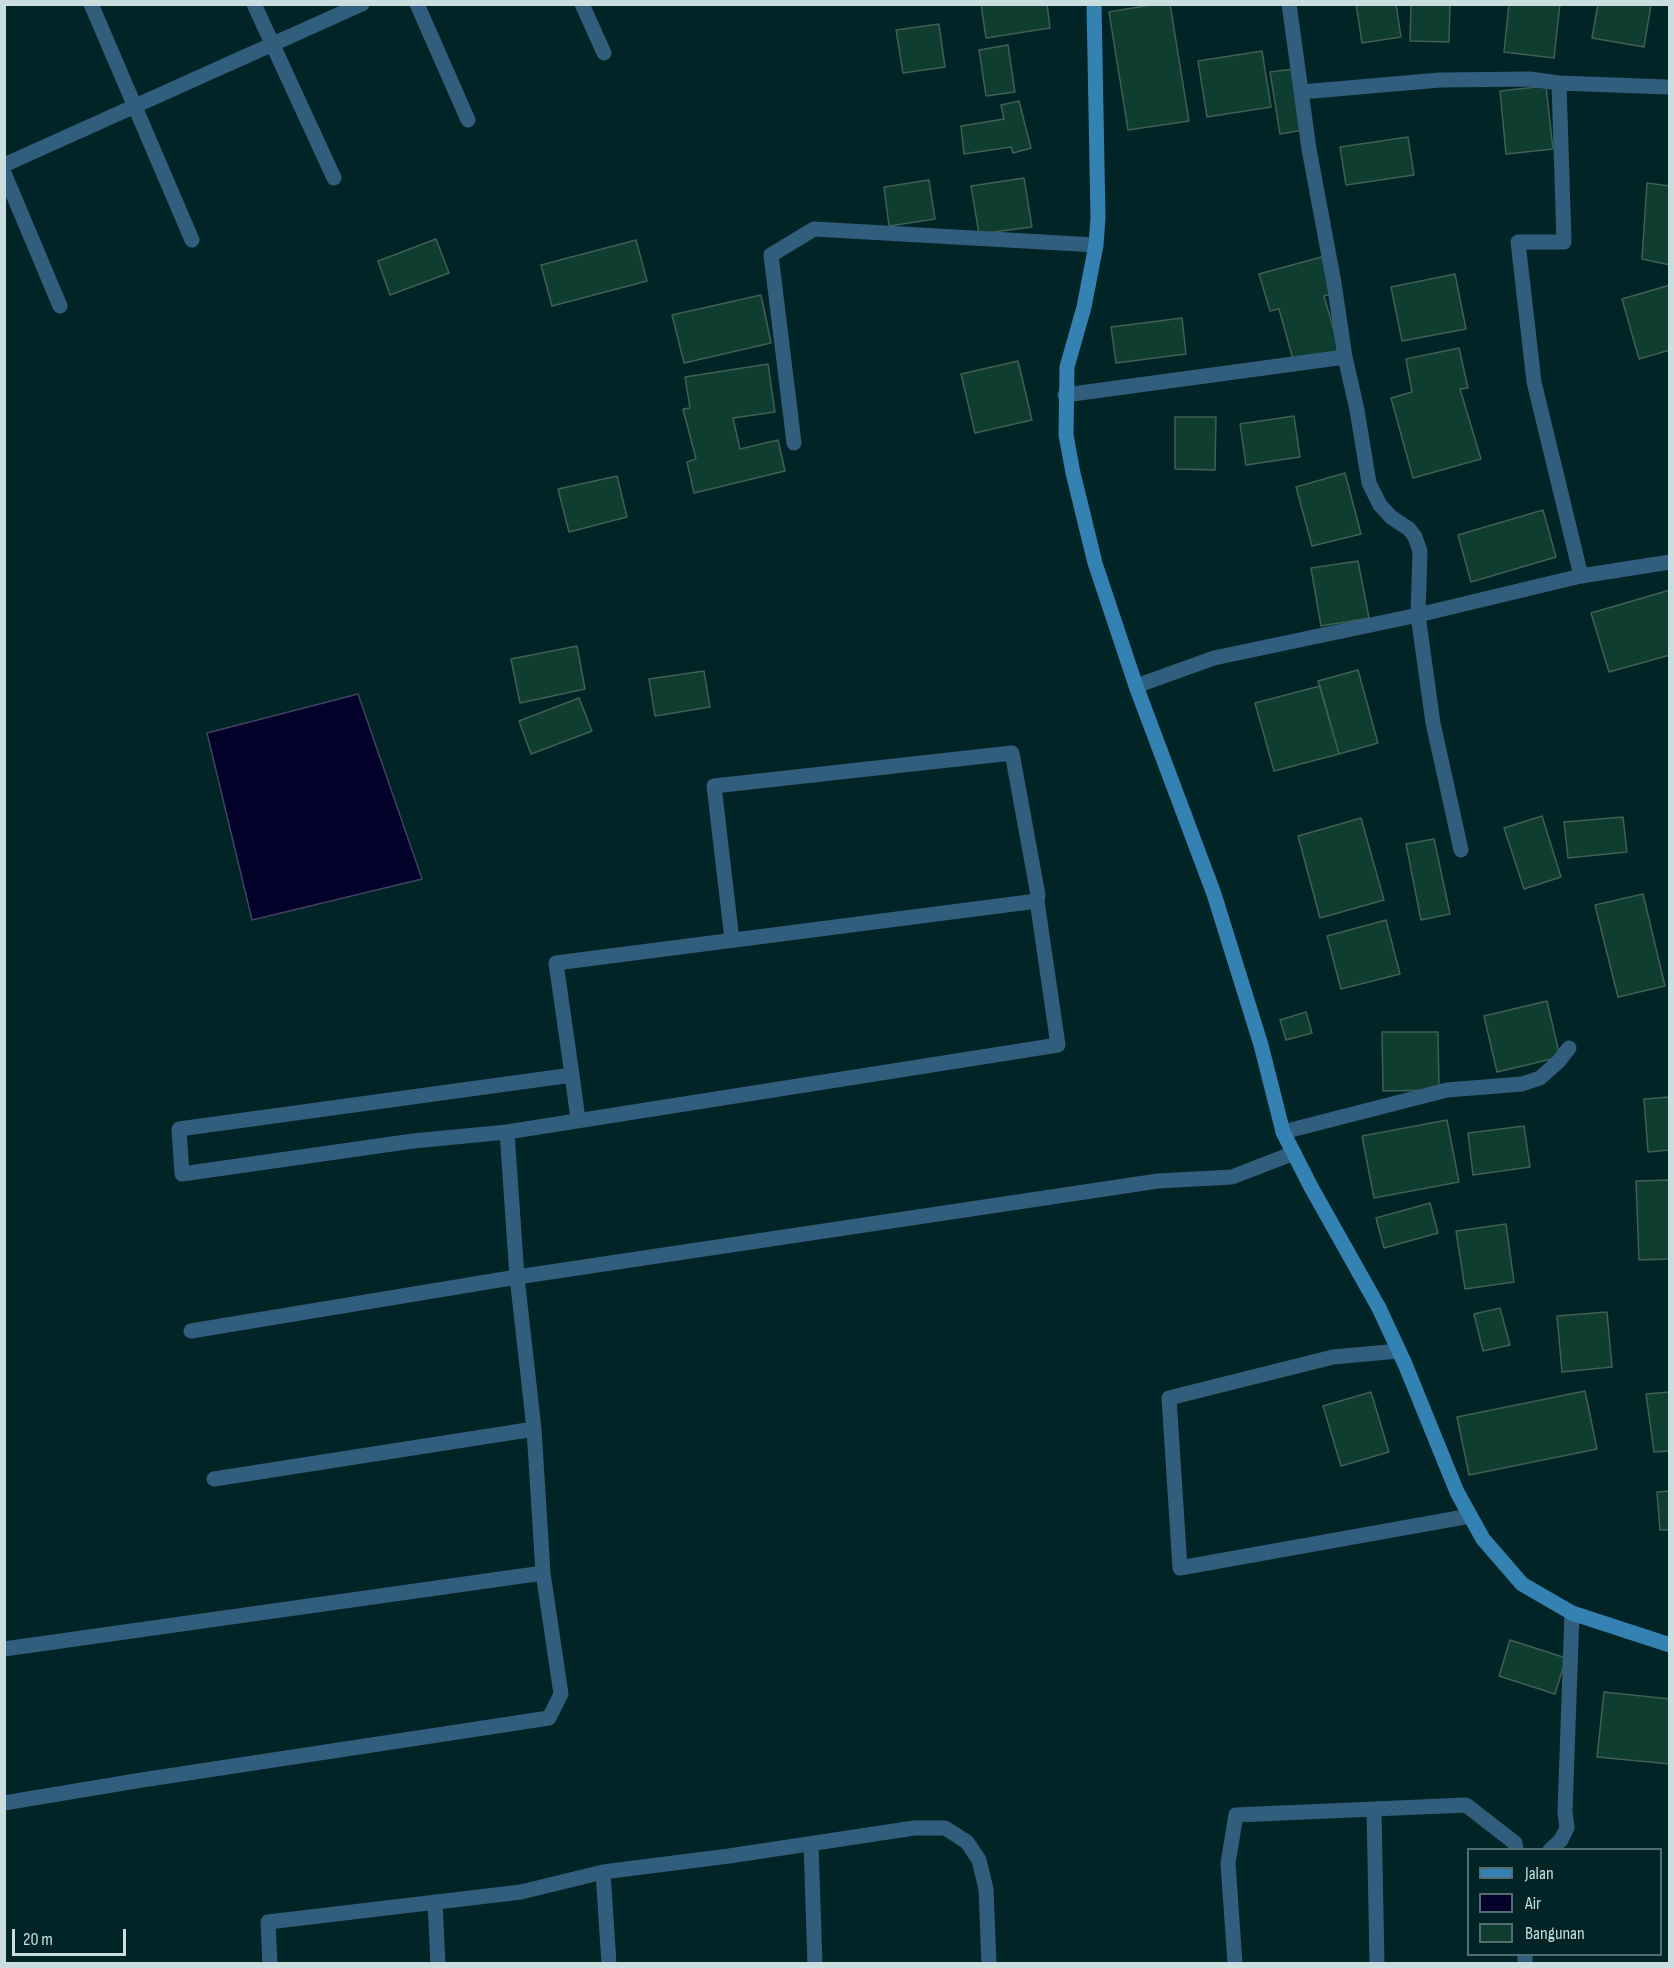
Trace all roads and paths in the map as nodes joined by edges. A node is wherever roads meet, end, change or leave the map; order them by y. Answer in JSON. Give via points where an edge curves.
{"nodes":[{"id":1,"x":91,"y":4,"type":"edge"},
{"id":2,"x":254,"y":4,"type":"edge"},
{"id":3,"x":362,"y":4,"type":"edge"},
{"id":4,"x":417,"y":4,"type":"edge"},
{"id":5,"x":582,"y":4,"type":"edge"},
{"id":6,"x":1094,"y":4,"type":"edge"},
{"id":7,"x":1289,"y":4,"type":"edge"},
{"id":8,"x":273,"y":45,"type":"junction"},
{"id":9,"x":604,"y":53,"type":"dead end"},
{"id":10,"x":1559,"y":83,"type":"junction"},
{"id":11,"x":1667,"y":87,"type":"dead end"},
{"id":12,"x":1301,"y":92,"type":"junction"},
{"id":13,"x":135,"y":106,"type":"junction"},
{"id":14,"x":468,"y":120,"type":"dead end"},
{"id":15,"x":4,"y":165,"type":"edge"},
{"id":16,"x":4,"y":173,"type":"edge"},
{"id":17,"x":334,"y":178,"type":"dead end"},
{"id":18,"x":192,"y":240,"type":"dead end"},
{"id":19,"x":1096,"y":245,"type":"junction"},
{"id":20,"x":60,"y":306,"type":"dead end"},
{"id":21,"x":1345,"y":357,"type":"junction"},
{"id":22,"x":1065,"y":395,"type":"junction"},
{"id":23,"x":794,"y":443,"type":"dead end"},
{"id":24,"x":1670,"y":562,"type":"edge"},
{"id":25,"x":1581,"y":576,"type":"junction"},
{"id":26,"x":1419,"y":615,"type":"junction"},
{"id":27,"x":1136,"y":686,"type":"junction"},
{"id":28,"x":1461,"y":850,"type":"dead end"},
{"id":29,"x":1037,"y":901,"type":"junction"},
{"id":30,"x":732,"y":940,"type":"junction"},
{"id":31,"x":1569,"y":1047,"type":"dead end"},
{"id":32,"x":572,"y":1075,"type":"junction"},
{"id":33,"x":578,"y":1119,"type":"junction"},
{"id":34,"x":507,"y":1132,"type":"junction"},
{"id":35,"x":1283,"y":1132,"type":"junction"},
{"id":36,"x":1294,"y":1153,"type":"junction"},
{"id":37,"x":517,"y":1277,"type":"junction"},
{"id":38,"x":191,"y":1331,"type":"dead end"},
{"id":39,"x":1399,"y":1351,"type":"junction"},
{"id":40,"x":534,"y":1429,"type":"junction"},
{"id":41,"x":214,"y":1479,"type":"dead end"},
{"id":42,"x":1470,"y":1516,"type":"junction"},
{"id":43,"x":543,"y":1573,"type":"junction"},
{"id":44,"x":1572,"y":1613,"type":"junction"},
{"id":45,"x":1670,"y":1645,"type":"edge"},
{"id":46,"x":4,"y":1649,"type":"edge"},
{"id":47,"x":4,"y":1803,"type":"edge"},
{"id":48,"x":1374,"y":1809,"type":"junction"},
{"id":49,"x":811,"y":1844,"type":"junction"},
{"id":50,"x":1516,"y":1848,"type":"edge"},
{"id":51,"x":1552,"y":1848,"type":"edge"},
{"id":52,"x":603,"y":1872,"type":"junction"},
{"id":53,"x":435,"y":1902,"type":"junction"},
{"id":54,"x":270,"y":1964,"type":"edge"},
{"id":55,"x":438,"y":1964,"type":"edge"},
{"id":56,"x":609,"y":1964,"type":"edge"},
{"id":57,"x":816,"y":1964,"type":"edge"},
{"id":58,"x":989,"y":1964,"type":"edge"},
{"id":59,"x":1236,"y":1964,"type":"edge"},
{"id":60,"x":1377,"y":1964,"type":"edge"}],
"edges":[{"from":1,"to":13,"type":"street"},
{"from":2,"to":8,"type":"street"},
{"from":3,"to":8,"type":"street"},
{"from":4,"to":14,"type":"street"},
{"from":5,"to":9,"type":"street"},
{"from":6,"to":19,"type":"street"},
{"from":7,"to":12,"type":"street"},
{"from":8,"to":13,"type":"street"},
{"from":8,"to":17,"type":"street"},
{"from":10,"to":11,"type":"street"},
{"from":10,"to":12,"type":"street","via":[[1530,79],[1440,80]]},
{"from":10,"to":25,"type":"street","via":[[1564,242],[1518,242],[1534,382]]},
{"from":12,"to":21,"type":"street"},
{"from":13,"to":15,"type":"street"},
{"from":13,"to":18,"type":"street"},
{"from":16,"to":20,"type":"street"},
{"from":19,"to":22,"type":"street","via":[[1067,367]]},
{"from":19,"to":23,"type":"street","via":[[814,229],[771,255]]},
{"from":21,"to":22,"type":"street"},
{"from":21,"to":26,"type":"street","via":[[1369,483],[1380,505],[1409,529],[1420,551]]},
{"from":22,"to":27,"type":"street","via":[[1072,474],[1095,563]]},
{"from":24,"to":25,"type":"street"},
{"from":25,"to":26,"type":"street"},
{"from":26,"to":27,"type":"street","via":[[1214,658]]},
{"from":26,"to":28,"type":"street","via":[[1433,723]]},
{"from":27,"to":35,"type":"street","via":[[1214,894],[1261,1045]]},
{"from":29,"to":30,"type":"street"},
{"from":29,"to":30,"type":"street","via":[[1011,753],[714,786]]},
{"from":29,"to":33,"type":"street","via":[[1058,1045]]},
{"from":30,"to":32,"type":"street","via":[[556,963]]},
{"from":31,"to":35,"type":"street","via":[[1540,1078],[1522,1084],[1447,1090]]},
{"from":32,"to":33,"type":"street"},
{"from":32,"to":34,"type":"street","via":[[179,1129],[182,1174],[413,1141]]},
{"from":33,"to":34,"type":"street"},
{"from":34,"to":37,"type":"street"},
{"from":35,"to":36,"type":"street"},
{"from":36,"to":37,"type":"street","via":[[1232,1177],[1158,1181]]},
{"from":36,"to":39,"type":"street"},
{"from":37,"to":38,"type":"street"},
{"from":37,"to":40,"type":"street"},
{"from":39,"to":42,"type":"street"},
{"from":39,"to":42,"type":"street","via":[[1333,1357],[1169,1398],[1180,1568]]},
{"from":40,"to":41,"type":"street"},
{"from":40,"to":43,"type":"street"},
{"from":42,"to":44,"type":"street","via":[[1483,1539],[1522,1584]]},
{"from":43,"to":46,"type":"street"},
{"from":43,"to":47,"type":"street","via":[[561,1694],[549,1718]]},
{"from":44,"to":45,"type":"street"},
{"from":44,"to":51,"type":"street","via":[[1567,1828],[1562,1840]]},
{"from":48,"to":50,"type":"street","via":[[1466,1805],[1515,1843]]},
{"from":48,"to":59,"type":"street","via":[[1236,1815],[1228,1863]]},
{"from":48,"to":60,"type":"street"},
{"from":49,"to":52,"type":"street"},
{"from":49,"to":57,"type":"street"},
{"from":49,"to":58,"type":"street","via":[[914,1828],[945,1828],[968,1842],[979,1860],[986,1889]]},
{"from":52,"to":53,"type":"street","via":[[521,1892]]},
{"from":52,"to":56,"type":"street"},
{"from":53,"to":54,"type":"street","via":[[268,1922]]},
{"from":53,"to":55,"type":"street"}]}
